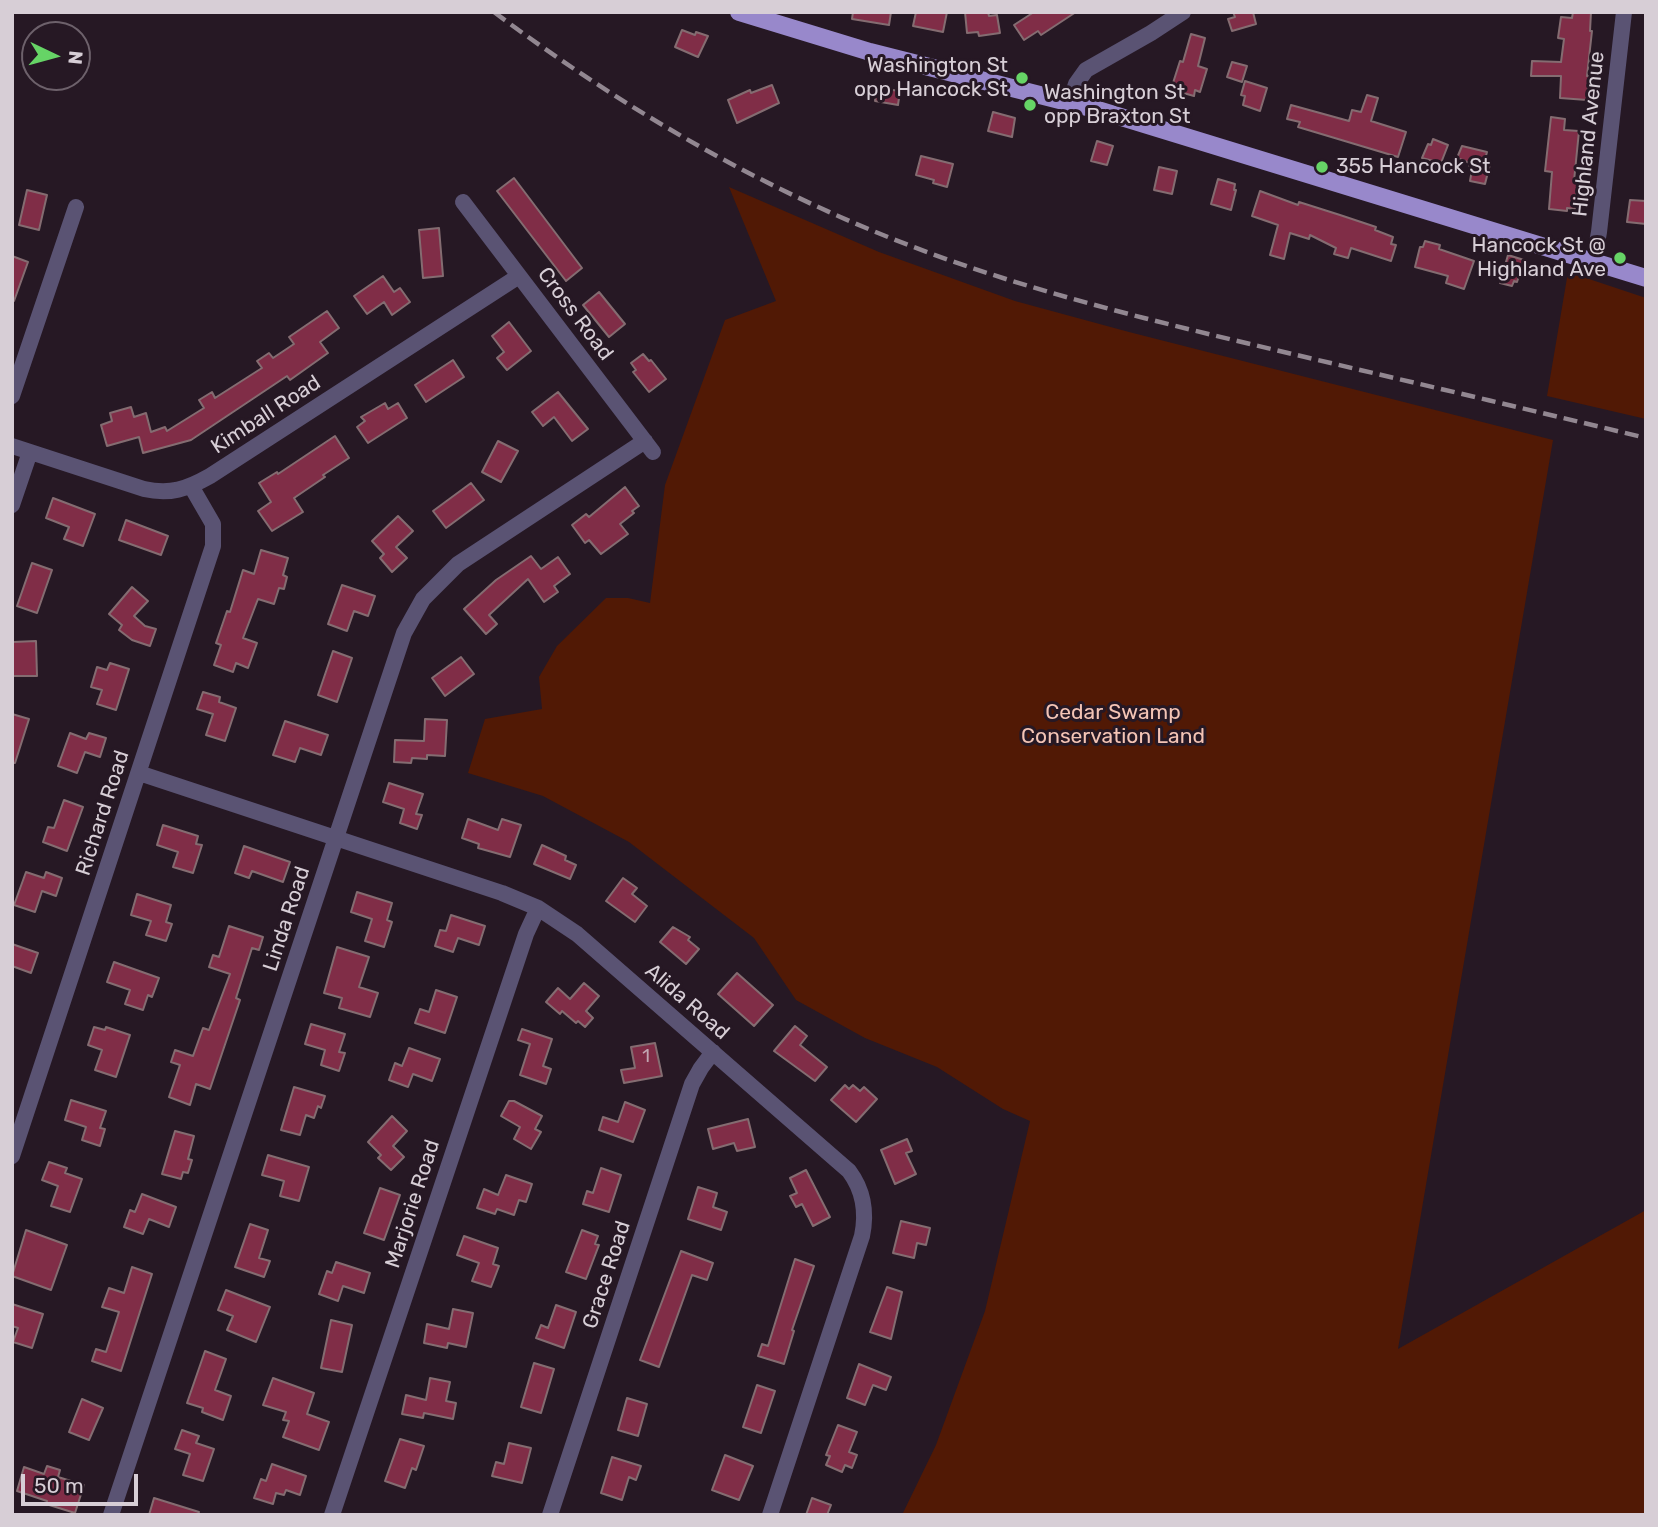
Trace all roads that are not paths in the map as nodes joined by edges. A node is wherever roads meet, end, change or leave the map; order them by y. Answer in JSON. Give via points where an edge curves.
{"nodes":[{"id":1,"x":739,"y":12,"type":"edge"},
{"id":2,"x":1183,"y":12,"type":"edge"},
{"id":3,"x":1624,"y":12,"type":"edge"},
{"id":4,"x":1070,"y":102,"type":"junction"},
{"id":5,"x":463,"y":202,"type":"dead end"},
{"id":6,"x":76,"y":207,"type":"dead end"},
{"id":7,"x":1594,"y":260,"type":"junction"},
{"id":8,"x":519,"y":276,"type":"junction"},
{"id":9,"x":1646,"y":278,"type":"edge"},
{"id":10,"x":12,"y":396,"type":"edge"},
{"id":11,"x":12,"y":446,"type":"edge"},
{"id":12,"x":649,"y":447,"type":"joint"},
{"id":13,"x":30,"y":452,"type":"junction"},
{"id":14,"x":191,"y":486,"type":"junction"},
{"id":15,"x":12,"y":505,"type":"edge"},
{"id":16,"x":139,"y":773,"type":"junction"},
{"id":17,"x":336,"y":838,"type":"junction"},
{"id":18,"x":538,"y":908,"type":"junction"},
{"id":19,"x":713,"y":1052,"type":"junction"},
{"id":20,"x":12,"y":1156,"type":"edge"},
{"id":21,"x":111,"y":1515,"type":"edge"},
{"id":22,"x":332,"y":1515,"type":"edge"},
{"id":23,"x":550,"y":1515,"type":"edge"},
{"id":24,"x":771,"y":1515,"type":"edge"}],
"edges":[{"from":1,"to":4,"type":"main road","via":[[870,52]]},
{"from":2,"to":4,"type":"street","via":[[1086,69]]},
{"from":3,"to":7,"type":"street","name":"Highland Avenue"},
{"from":4,"to":7,"type":"main road"},
{"from":5,"to":8,"type":"street","name":"Cross Road"},
{"from":6,"to":10,"type":"street"},
{"from":7,"to":9,"type":"main road"},
{"from":8,"to":12,"type":"street","name":"Cross Road"},
{"from":8,"to":14,"type":"street","name":"Kimball Road"},
{"from":11,"to":13,"type":"street","name":"Kimball Road"},
{"from":12,"to":17,"type":"street","name":"Linda Road","via":[[468,556],[423,599],[400,644]]},
{"from":13,"to":14,"type":"street","name":"Kimball Road","via":[[153,491]]},
{"from":13,"to":15,"type":"street"},
{"from":14,"to":16,"type":"street","name":"Richard Road","via":[[210,517],[215,540]]},
{"from":16,"to":17,"type":"street","name":"Alida Road"},
{"from":16,"to":20,"type":"street","name":"Richard Road"},
{"from":17,"to":18,"type":"street","name":"Alida Road"},
{"from":17,"to":21,"type":"street","name":"Linda Road"},
{"from":18,"to":19,"type":"street","name":"Alida Road","via":[[576,934]]},
{"from":18,"to":22,"type":"street","name":"Marjorie Road"},
{"from":19,"to":23,"type":"street","name":"Grace Road","via":[[692,1084]]},
{"from":19,"to":24,"type":"street","name":"Alida Road","via":[[843,1165],[864,1202],[862,1236]]}]}
